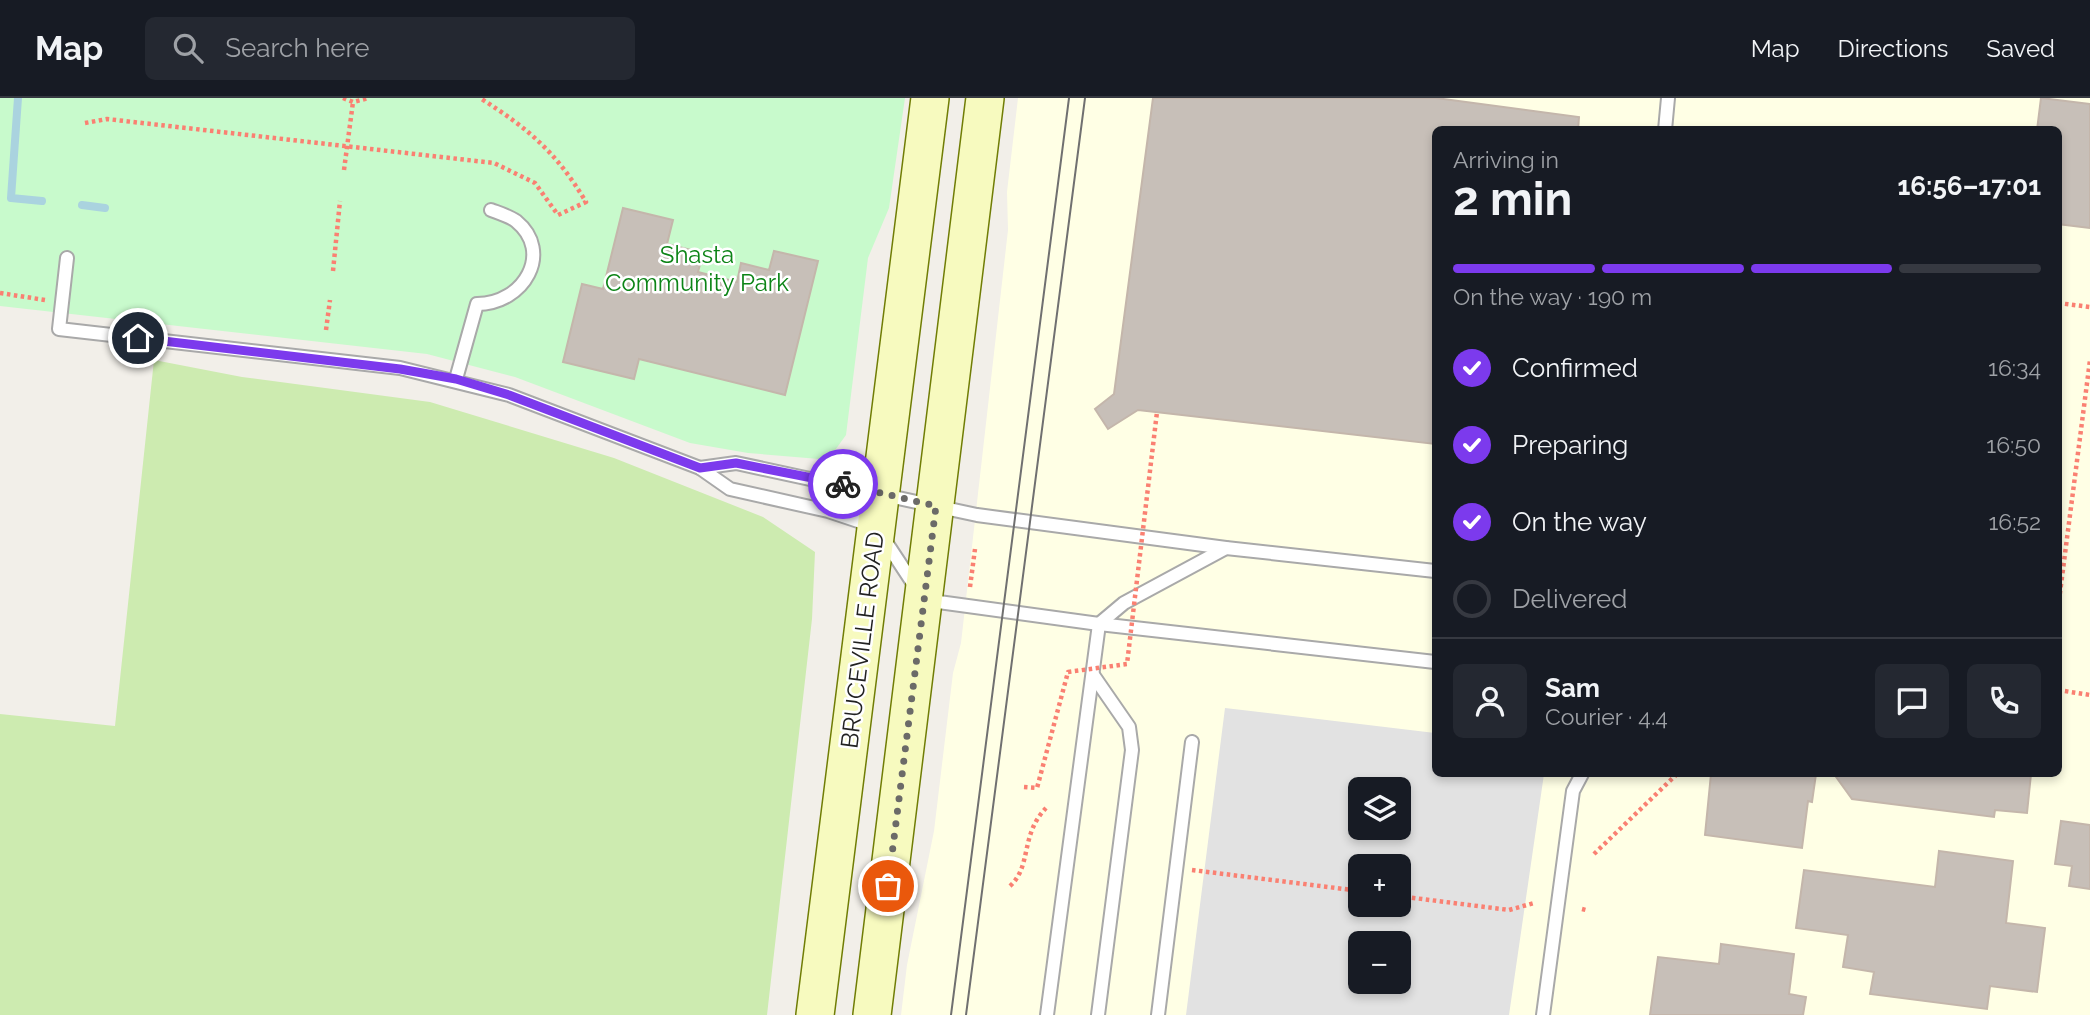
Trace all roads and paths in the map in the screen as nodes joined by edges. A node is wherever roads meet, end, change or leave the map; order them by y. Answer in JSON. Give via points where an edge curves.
{"nodes":[{"id":1,"x":343,"y":98,"type":"edge"},
{"id":2,"x":369,"y":98,"type":"edge"},
{"id":3,"x":480,"y":98,"type":"edge"},
{"id":4,"x":930,"y":98,"type":"edge"},
{"id":5,"x":985,"y":98,"type":"edge"},
{"id":6,"x":1668,"y":98,"type":"edge"},
{"id":7,"x":353,"y":102,"type":"junction"},
{"id":8,"x":85,"y":123,"type":"dead end"},
{"id":9,"x":1665,"y":126,"type":"edge"},
{"id":10,"x":347,"y":147,"type":"junction"},
{"id":11,"x":344,"y":170,"type":"dead end"},
{"id":12,"x":341,"y":201,"type":"dead end"},
{"id":13,"x":491,"y":210,"type":"dead end"},
{"id":14,"x":67,"y":258,"type":"dead end"},
{"id":15,"x":333,"y":271,"type":"dead end"},
{"id":16,"x":0,"y":293,"type":"edge"},
{"id":17,"x":46,"y":300,"type":"dead end"},
{"id":18,"x":330,"y":300,"type":"dead end"},
{"id":19,"x":2062,"y":304,"type":"edge"},
{"id":20,"x":2090,"y":307,"type":"edge"},
{"id":21,"x":326,"y":330,"type":"dead end"},
{"id":22,"x":2090,"y":360,"type":"edge"},
{"id":23,"x":456,"y":379,"type":"junction"},
{"id":24,"x":1157,"y":412,"type":"dead end"},
{"id":25,"x":700,"y":468,"type":"junction"},
{"id":26,"x":881,"y":492,"type":"junction"},
{"id":27,"x":936,"y":506,"type":"junction"},
{"id":28,"x":876,"y":527,"type":"junction"},
{"id":29,"x":1226,"y":548,"type":"junction"},
{"id":30,"x":975,"y":549,"type":"dead end"},
{"id":31,"x":2064,"y":551,"type":"joint"},
{"id":32,"x":2062,"y":570,"type":"edge"},
{"id":33,"x":1432,"y":571,"type":"edge"},
{"id":34,"x":970,"y":587,"type":"dead end"},
{"id":35,"x":924,"y":600,"type":"junction"},
{"id":36,"x":1099,"y":624,"type":"junction"},
{"id":37,"x":1432,"y":662,"type":"edge"},
{"id":38,"x":1093,"y":675,"type":"junction"},
{"id":39,"x":2062,"y":691,"type":"edge"},
{"id":40,"x":2090,"y":695,"type":"edge"},
{"id":41,"x":1192,"y":742,"type":"dead end"},
{"id":42,"x":1580,"y":777,"type":"edge"},
{"id":43,"x":1674,"y":777,"type":"edge"},
{"id":44,"x":1024,"y":787,"type":"dead end"},
{"id":45,"x":1046,"y":808,"type":"dead end"},
{"id":46,"x":1594,"y":854,"type":"dead end"},
{"id":47,"x":1191,"y":870,"type":"dead end"},
{"id":48,"x":1010,"y":886,"type":"dead end"},
{"id":49,"x":1348,"y":890,"type":"edge"},
{"id":50,"x":1411,"y":898,"type":"edge"},
{"id":51,"x":1534,"y":903,"type":"dead end"},
{"id":52,"x":815,"y":1015,"type":"edge"},
{"id":53,"x":872,"y":1015,"type":"edge"},
{"id":54,"x":1047,"y":1015,"type":"edge"},
{"id":55,"x":1098,"y":1015,"type":"edge"},
{"id":56,"x":1158,"y":1015,"type":"edge"},
{"id":57,"x":1544,"y":1015,"type":"edge"}],
"edges":[{"from":1,"to":7,"type":"path"},
{"from":2,"to":7,"type":"path"},
{"from":3,"to":10,"type":"path","via":[[542,141],[586,202],[558,215],[535,183],[508,167]]},
{"from":4,"to":26,"type":"main road","name":"BRUCEVILLE ROAD"},
{"from":5,"to":27,"type":"main road"},
{"from":6,"to":9,"type":"lane"},
{"from":7,"to":10,"type":"path"},
{"from":8,"to":10,"type":"path","via":[[107,120]]},
{"from":10,"to":11,"type":"path"},
{"from":12,"to":15,"type":"path"},
{"from":13,"to":23,"type":"lane","via":[[515,221],[524,231],[532,257],[530,271],[524,283],[504,300],[477,304]]},
{"from":14,"to":23,"type":"lane","via":[[59,330]]},
{"from":16,"to":17,"type":"path"},
{"from":18,"to":21,"type":"path"},
{"from":19,"to":20,"type":"path"},
{"from":22,"to":31,"type":"path"},
{"from":23,"to":25,"type":"lane"},
{"from":24,"to":44,"type":"path","bridge":true,"via":[[1127,664],[1068,672],[1037,788]]},
{"from":25,"to":26,"type":"lane","via":[[736,463]]},
{"from":25,"to":28,"type":"lane","via":[[730,489]]},
{"from":26,"to":27,"type":"lane"},
{"from":26,"to":28,"type":"main road","name":"BRUCEVILLE ROAD"},
{"from":27,"to":29,"type":"lane"},
{"from":27,"to":35,"type":"main road"},
{"from":28,"to":35,"type":"lane"},
{"from":28,"to":52,"type":"main road","name":"BRUCEVILLE ROAD"},
{"from":29,"to":33,"type":"lane"},
{"from":29,"to":36,"type":"lane","via":[[1124,603]]},
{"from":30,"to":34,"type":"path"},
{"from":31,"to":32,"type":"path"},
{"from":35,"to":36,"type":"lane"},
{"from":35,"to":53,"type":"main road"},
{"from":36,"to":37,"type":"lane"},
{"from":36,"to":38,"type":"lane"},
{"from":38,"to":54,"type":"lane"},
{"from":38,"to":55,"type":"lane","via":[[1129,727],[1132,750]]},
{"from":39,"to":40,"type":"path"},
{"from":41,"to":56,"type":"lane"},
{"from":42,"to":57,"type":"lane","via":[[1573,790]]},
{"from":43,"to":46,"type":"path"},
{"from":45,"to":48,"type":"path","via":[[1029,831],[1021,872]]},
{"from":47,"to":49,"type":"path"},
{"from":50,"to":51,"type":"path","via":[[1509,910]]}]}
